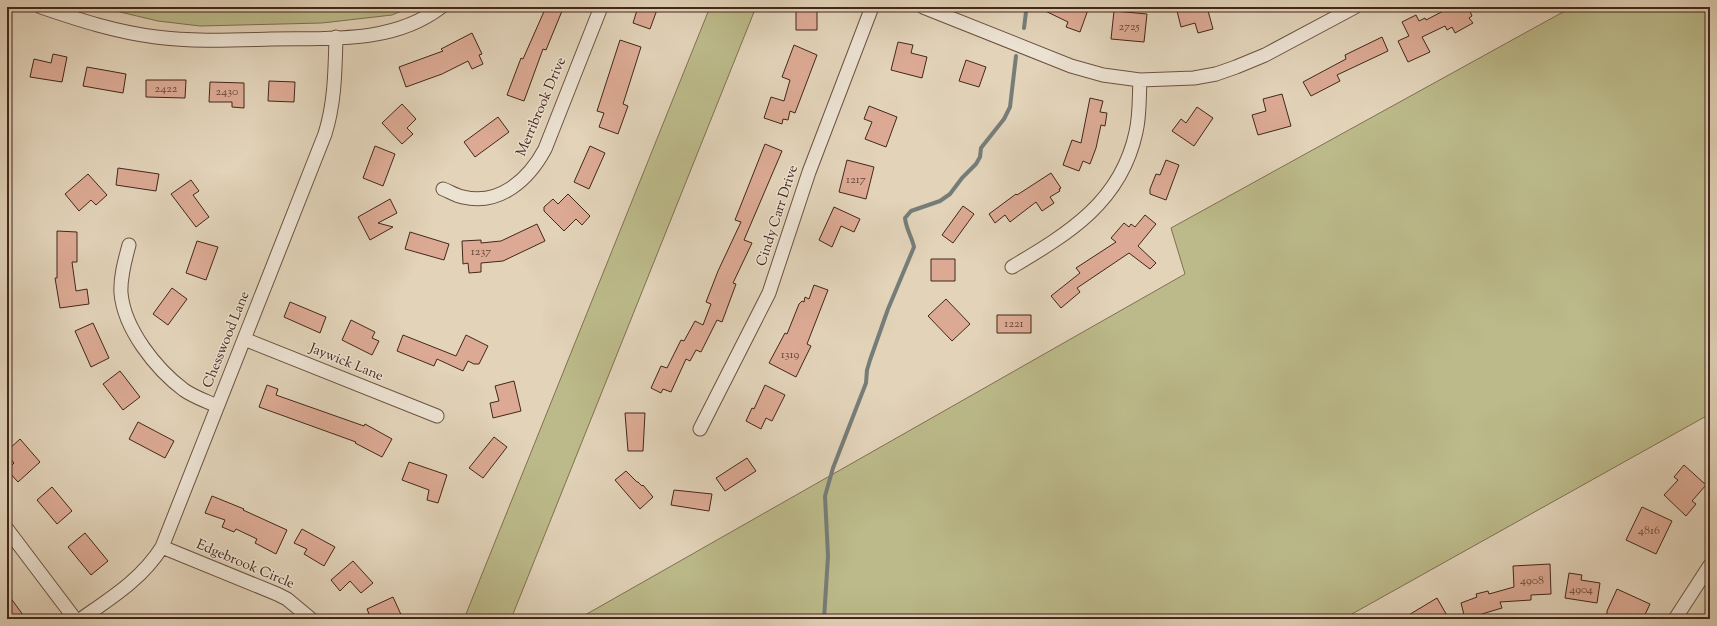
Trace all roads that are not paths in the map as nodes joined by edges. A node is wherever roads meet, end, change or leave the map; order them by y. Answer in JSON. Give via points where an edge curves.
{"nodes":[{"id":1,"x":41,"y":7,"type":"edge"},
{"id":2,"x":441,"y":7,"type":"edge"},
{"id":3,"x":601,"y":7,"type":"edge"},
{"id":4,"x":872,"y":7,"type":"edge"},
{"id":5,"x":923,"y":7,"type":"edge"},
{"id":6,"x":1355,"y":7,"type":"edge"},
{"id":7,"x":336,"y":37,"type":"junction"},
{"id":8,"x":1140,"y":80,"type":"junction"},
{"id":9,"x":443,"y":188,"type":"dead end"},
{"id":10,"x":129,"y":245,"type":"dead end"},
{"id":11,"x":1012,"y":267,"type":"dead end"},
{"id":12,"x":244,"y":339,"type":"junction"},
{"id":13,"x":217,"y":406,"type":"junction"},
{"id":14,"x":437,"y":416,"type":"dead end"},
{"id":15,"x":700,"y":429,"type":"dead end"},
{"id":16,"x":7,"y":529,"type":"edge"},
{"id":17,"x":162,"y":547,"type":"junction"},
{"id":18,"x":1710,"y":565,"type":"edge"},
{"id":19,"x":75,"y":619,"type":"edge"},
{"id":20,"x":81,"y":619,"type":"edge"},
{"id":21,"x":311,"y":619,"type":"edge"},
{"id":22,"x":1675,"y":619,"type":"edge"}],
"edges":[{"from":1,"to":7,"type":"street","via":[[102,27],[156,38],[217,41]]},
{"from":2,"to":7,"type":"street","via":[[419,20],[392,30],[361,36]]},
{"from":3,"to":9,"type":"street","name":"Merribrook Drive","via":[[545,149],[527,176],[515,187],[488,198],[462,197]]},
{"from":4,"to":15,"type":"street","name":"Cindy Carr Drive","via":[[809,172],[769,294]]},
{"from":5,"to":8,"type":"street","via":[[1071,66],[1103,75]]},
{"from":6,"to":8,"type":"street","via":[[1265,55],[1216,74],[1194,78]]},
{"from":7,"to":12,"type":"street","name":"Chesswood Lane","via":[[331,117]]},
{"from":8,"to":11,"type":"street","via":[[1136,132],[1131,151],[1117,181],[1092,213],[1071,230]]},
{"from":10,"to":13,"type":"street","via":[[121,292],[123,306],[132,328],[166,374],[185,391]]},
{"from":12,"to":13,"type":"street","name":"Chesswood Lane"},
{"from":12,"to":14,"type":"street","name":"Jaywick Lane"},
{"from":13,"to":17,"type":"street","name":"Chesswood Lane"},
{"from":16,"to":19,"type":"street"},
{"from":17,"to":20,"type":"street","name":"Chesswood Lane","via":[[143,573]]},
{"from":17,"to":21,"type":"street","name":"Edgebrook Circle","via":[[277,594]]},
{"from":18,"to":22,"type":"street"}]}
